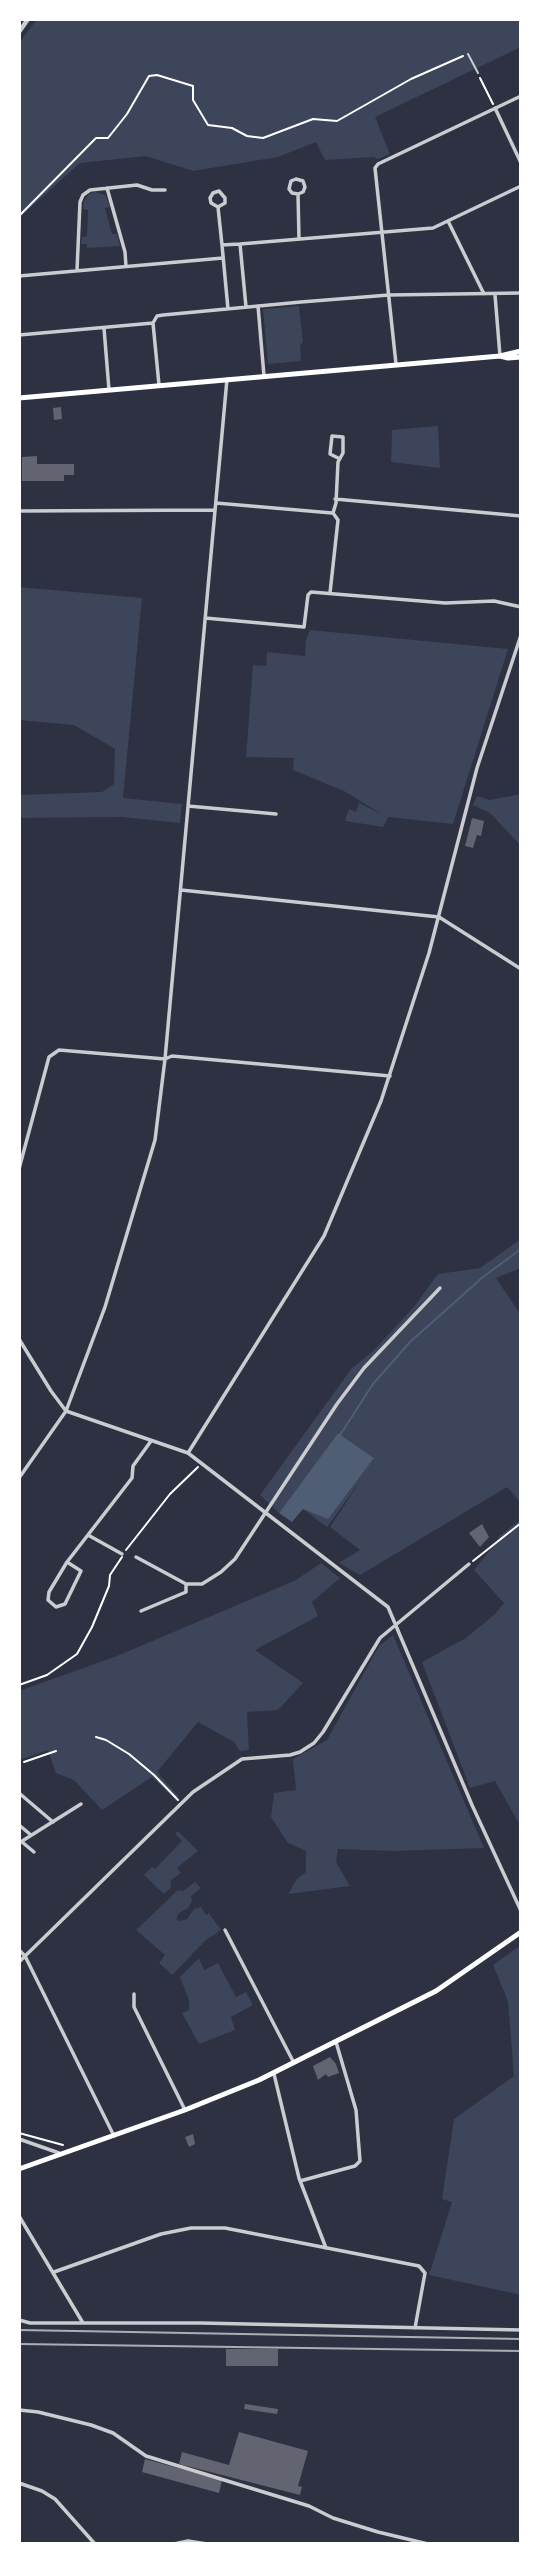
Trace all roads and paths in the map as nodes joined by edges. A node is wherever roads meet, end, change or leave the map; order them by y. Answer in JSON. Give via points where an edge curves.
{"nodes":[{"id":1,"x":28,"y":19,"type":"edge"},
{"id":2,"x":19,"y":32,"type":"edge"},
{"id":3,"x":468,"y":54,"type":"joint"},
{"id":4,"x":478,"y":74,"type":"joint"},
{"id":5,"x":521,"y":96,"type":"edge"},
{"id":6,"x":495,"y":108,"type":"junction"},
{"id":7,"x":521,"y":163,"type":"edge"},
{"id":8,"x":521,"y":186,"type":"edge"},
{"id":9,"x":107,"y":188,"type":"junction"},
{"id":10,"x":166,"y":190,"type":"dead end"},
{"id":11,"x":298,"y":194,"type":"junction"},
{"id":12,"x":218,"y":207,"type":"junction"},
{"id":13,"x":19,"y":216,"type":"edge"},
{"id":14,"x":449,"y":221,"type":"junction"},
{"id":15,"x":382,"y":232,"type":"junction"},
{"id":16,"x":299,"y":239,"type":"junction"},
{"id":17,"x":240,"y":244,"type":"junction"},
{"id":18,"x":222,"y":246,"type":"junction"},
{"id":19,"x":223,"y":258,"type":"junction"},
{"id":20,"x":126,"y":266,"type":"junction"},
{"id":21,"x":77,"y":270,"type":"junction"},
{"id":22,"x":19,"y":276,"type":"edge"},
{"id":23,"x":521,"y":293,"type":"edge"},
{"id":24,"x":495,"y":294,"type":"junction"},
{"id":25,"x":389,"y":295,"type":"junction"},
{"id":26,"x":485,"y":295,"type":"junction"},
{"id":27,"x":258,"y":306,"type":"junction"},
{"id":28,"x":246,"y":307,"type":"junction"},
{"id":29,"x":228,"y":309,"type":"junction"},
{"id":30,"x":153,"y":323,"type":"junction"},
{"id":31,"x":104,"y":328,"type":"junction"},
{"id":32,"x":19,"y":335,"type":"edge"},
{"id":33,"x":521,"y":351,"type":"edge"},
{"id":34,"x":500,"y":355,"type":"junction"},
{"id":35,"x":521,"y":357,"type":"edge"},
{"id":36,"x":396,"y":364,"type":"junction"},
{"id":37,"x":264,"y":376,"type":"junction"},
{"id":38,"x":227,"y":379,"type":"junction"},
{"id":39,"x":159,"y":385,"type":"junction"},
{"id":40,"x":109,"y":390,"type":"junction"},
{"id":41,"x":19,"y":398,"type":"edge"},
{"id":42,"x":338,"y":458,"type":"junction"},
{"id":43,"x":335,"y":499,"type":"junction"},
{"id":44,"x":216,"y":503,"type":"junction"},
{"id":45,"x":215,"y":510,"type":"junction"},
{"id":46,"x":19,"y":511,"type":"edge"},
{"id":47,"x":332,"y":513,"type":"junction"},
{"id":48,"x":521,"y":516,"type":"edge"},
{"id":49,"x":330,"y":593,"type":"junction"},
{"id":50,"x":521,"y":607,"type":"edge"},
{"id":51,"x":205,"y":618,"type":"junction"},
{"id":52,"x":520,"y":638,"type":"edge"},
{"id":53,"x":188,"y":806,"type":"junction"},
{"id":54,"x":276,"y":814,"type":"dead end"},
{"id":55,"x":181,"y":890,"type":"junction"},
{"id":56,"x":439,"y":917,"type":"junction"},
{"id":57,"x":521,"y":969,"type":"edge"},
{"id":58,"x":166,"y":1059,"type":"junction"},
{"id":59,"x":390,"y":1076,"type":"junction"},
{"id":60,"x":19,"y":1169,"type":"edge"},
{"id":61,"x":440,"y":1288,"type":"dead end"},
{"id":62,"x":19,"y":1339,"type":"edge"},
{"id":63,"x":66,"y":1411,"type":"junction"},
{"id":64,"x":151,"y":1441,"type":"junction"},
{"id":65,"x":188,"y":1453,"type":"junction"},
{"id":66,"x":202,"y":1464,"type":"junction"},
{"id":67,"x":19,"y":1478,"type":"edge"},
{"id":68,"x":265,"y":1513,"type":"junction"},
{"id":69,"x":521,"y":1522,"type":"edge"},
{"id":70,"x":88,"y":1535,"type":"junction"},
{"id":71,"x":122,"y":1554,"type":"junction"},
{"id":72,"x":136,"y":1557,"type":"dead end"},
{"id":73,"x":67,"y":1562,"type":"junction"},
{"id":74,"x":469,"y":1564,"type":"joint"},
{"id":75,"x":186,"y":1584,"type":"junction"},
{"id":76,"x":141,"y":1611,"type":"dead end"},
{"id":77,"x":396,"y":1624,"type":"junction"},
{"id":78,"x":19,"y":1685,"type":"edge"},
{"id":79,"x":96,"y":1737,"type":"dead end"},
{"id":80,"x":56,"y":1751,"type":"dead end"},
{"id":81,"x":24,"y":1762,"type":"dead end"},
{"id":82,"x":19,"y":1793,"type":"edge"},
{"id":83,"x":181,"y":1803,"type":"junction"},
{"id":84,"x":81,"y":1804,"type":"dead end"},
{"id":85,"x":52,"y":1822,"type":"junction"},
{"id":86,"x":19,"y":1825,"type":"edge"},
{"id":87,"x":32,"y":1835,"type":"junction"},
{"id":88,"x":21,"y":1842,"type":"edge"},
{"id":89,"x":34,"y":1852,"type":"dead end"},
{"id":90,"x":521,"y":1911,"type":"edge"},
{"id":91,"x":225,"y":1930,"type":"dead end"},
{"id":92,"x":521,"y":1932,"type":"edge"},
{"id":93,"x":19,"y":1950,"type":"edge"},
{"id":94,"x":25,"y":1956,"type":"junction"},
{"id":95,"x":19,"y":1962,"type":"edge"},
{"id":96,"x":134,"y":1994,"type":"dead end"},
{"id":97,"x":336,"y":2042,"type":"junction"},
{"id":98,"x":294,"y":2063,"type":"junction"},
{"id":99,"x":274,"y":2074,"type":"junction"},
{"id":100,"x":185,"y":2110,"type":"junction"},
{"id":101,"x":19,"y":2133,"type":"edge"},
{"id":102,"x":114,"y":2136,"type":"junction"},
{"id":103,"x":19,"y":2139,"type":"edge"},
{"id":104,"x":62,"y":2146,"type":"dead end"},
{"id":105,"x":61,"y":2154,"type":"junction"},
{"id":106,"x":19,"y":2169,"type":"edge"},
{"id":107,"x":300,"y":2181,"type":"junction"},
{"id":108,"x":19,"y":2216,"type":"edge"},
{"id":109,"x":326,"y":2248,"type":"junction"},
{"id":110,"x":54,"y":2272,"type":"junction"},
{"id":111,"x":19,"y":2320,"type":"edge"},
{"id":112,"x":83,"y":2323,"type":"junction"},
{"id":113,"x":415,"y":2328,"type":"junction"},
{"id":114,"x":521,"y":2330,"type":"edge"},
{"id":115,"x":19,"y":2410,"type":"edge"},
{"id":116,"x":19,"y":2483,"type":"edge"},
{"id":117,"x":94,"y":2544,"type":"edge"},
{"id":118,"x":174,"y":2544,"type":"edge"},
{"id":119,"x":206,"y":2544,"type":"edge"},
{"id":120,"x":428,"y":2544,"type":"edge"}],
"edges":[{"from":1,"to":2,"type":"street"},
{"from":3,"to":4,"type":"lane"},
{"from":3,"to":13,"type":"path","via":[[411,79],[337,121],[313,119],[263,138],[208,125],[193,100],[193,86],[149,76],[108,138],[96,138]]},
{"from":4,"to":6,"type":"path"},
{"from":5,"to":6,"type":"street"},
{"from":6,"to":7,"type":"street"},
{"from":6,"to":15,"type":"street","via":[[378,164]]},
{"from":8,"to":14,"type":"street"},
{"from":9,"to":10,"type":"street"},
{"from":9,"to":20,"type":"street"},
{"from":9,"to":21,"type":"street","via":[[90,190],[82,198]]},
{"from":11,"to":11,"type":"street","via":[[304,185],[296,179],[289,189]]},
{"from":11,"to":16,"type":"street"},
{"from":12,"to":12,"type":"street","via":[[225,201],[219,191],[210,198]]},
{"from":12,"to":18,"type":"street"},
{"from":14,"to":15,"type":"street","via":[[425,229]]},
{"from":14,"to":26,"type":"street"},
{"from":15,"to":16,"type":"street"},
{"from":15,"to":25,"type":"street"},
{"from":16,"to":17,"type":"street"},
{"from":17,"to":18,"type":"street"},
{"from":17,"to":28,"type":"street"},
{"from":18,"to":19,"type":"street"},
{"from":19,"to":20,"type":"street"},
{"from":19,"to":29,"type":"street"},
{"from":20,"to":21,"type":"street"},
{"from":21,"to":22,"type":"street"},
{"from":23,"to":24,"type":"street"},
{"from":24,"to":26,"type":"street"},
{"from":24,"to":34,"type":"street"},
{"from":25,"to":26,"type":"street"},
{"from":25,"to":27,"type":"street"},
{"from":25,"to":36,"type":"street"},
{"from":27,"to":28,"type":"street"},
{"from":27,"to":37,"type":"street"},
{"from":28,"to":29,"type":"street"},
{"from":29,"to":30,"type":"street","via":[[160,315]]},
{"from":30,"to":31,"type":"street"},
{"from":30,"to":39,"type":"street"},
{"from":31,"to":32,"type":"street"},
{"from":31,"to":40,"type":"street"},
{"from":33,"to":34,"type":"main road"},
{"from":34,"to":35,"type":"main road"},
{"from":34,"to":36,"type":"main road"},
{"from":36,"to":37,"type":"main road"},
{"from":37,"to":38,"type":"main road"},
{"from":38,"to":39,"type":"main road"},
{"from":38,"to":44,"type":"street"},
{"from":39,"to":40,"type":"main road"},
{"from":40,"to":41,"type":"main road"},
{"from":42,"to":42,"type":"street","via":[[343,453],[340,435],[330,439],[331,456]]},
{"from":42,"to":43,"type":"street"},
{"from":43,"to":47,"type":"street"},
{"from":43,"to":48,"type":"street"},
{"from":44,"to":45,"type":"street"},
{"from":44,"to":47,"type":"street"},
{"from":45,"to":46,"type":"street"},
{"from":45,"to":51,"type":"street"},
{"from":47,"to":49,"type":"street","via":[[338,520]]},
{"from":49,"to":50,"type":"street","via":[[445,603],[494,601]]},
{"from":49,"to":51,"type":"street","via":[[309,593],[304,627]]},
{"from":51,"to":53,"type":"street"},
{"from":52,"to":56,"type":"street","via":[[477,768]]},
{"from":53,"to":54,"type":"street"},
{"from":53,"to":55,"type":"street"},
{"from":55,"to":56,"type":"street"},
{"from":55,"to":58,"type":"street"},
{"from":56,"to":57,"type":"street"},
{"from":56,"to":59,"type":"street"},
{"from":58,"to":59,"type":"street"},
{"from":58,"to":60,"type":"street","via":[[62,1050],[51,1054]]},
{"from":58,"to":63,"type":"street","via":[[153,1149],[105,1307]]},
{"from":59,"to":65,"type":"street","via":[[324,1236]]},
{"from":61,"to":68,"type":"street","via":[[364,1368]]},
{"from":62,"to":63,"type":"street"},
{"from":63,"to":64,"type":"street"},
{"from":63,"to":67,"type":"street"},
{"from":64,"to":65,"type":"street"},
{"from":64,"to":70,"type":"street","via":[[133,1466],[132,1478]]},
{"from":65,"to":66,"type":"street"},
{"from":66,"to":68,"type":"street"},
{"from":66,"to":71,"type":"path","via":[[170,1494]]},
{"from":68,"to":75,"type":"street","via":[[225,1569],[202,1584]]},
{"from":68,"to":77,"type":"street","via":[[383,1602]]},
{"from":69,"to":74,"type":"path"},
{"from":70,"to":71,"type":"street"},
{"from":70,"to":73,"type":"street"},
{"from":71,"to":78,"type":"path","via":[[77,1654],[47,1675]]},
{"from":72,"to":75,"type":"street"},
{"from":73,"to":73,"type":"street","via":[[47,1596],[56,1607],[63,1606],[81,1571]]},
{"from":74,"to":77,"type":"street"},
{"from":75,"to":76,"type":"street","via":[[186,1592]]},
{"from":77,"to":83,"type":"street","via":[[376,1644],[314,1743],[290,1755],[242,1759]]},
{"from":77,"to":90,"type":"street"},
{"from":79,"to":83,"type":"path","via":[[129,1754]]},
{"from":80,"to":81,"type":"path"},
{"from":82,"to":85,"type":"street"},
{"from":83,"to":94,"type":"street"},
{"from":84,"to":85,"type":"street"},
{"from":85,"to":87,"type":"street"},
{"from":86,"to":87,"type":"street"},
{"from":87,"to":88,"type":"street"},
{"from":88,"to":89,"type":"street"},
{"from":91,"to":98,"type":"street"},
{"from":92,"to":97,"type":"main road","via":[[436,1991]]},
{"from":93,"to":94,"type":"street"},
{"from":94,"to":95,"type":"street"},
{"from":94,"to":102,"type":"street"},
{"from":96,"to":100,"type":"street","via":[[134,2007]]},
{"from":97,"to":98,"type":"main road"},
{"from":97,"to":107,"type":"street","via":[[356,2110],[360,2161]]},
{"from":98,"to":99,"type":"main road"},
{"from":99,"to":100,"type":"main road"},
{"from":99,"to":107,"type":"street"},
{"from":100,"to":102,"type":"main road"},
{"from":101,"to":104,"type":"path"},
{"from":102,"to":105,"type":"main road"},
{"from":103,"to":105,"type":"street"},
{"from":105,"to":106,"type":"main road"},
{"from":107,"to":109,"type":"street"},
{"from":108,"to":110,"type":"street"},
{"from":109,"to":110,"type":"street","via":[[225,2228],[191,2228]]},
{"from":109,"to":113,"type":"street","via":[[421,2267],[425,2273]]},
{"from":110,"to":112,"type":"street"},
{"from":111,"to":112,"type":"street"},
{"from":112,"to":113,"type":"street"},
{"from":113,"to":114,"type":"street"},
{"from":115,"to":120,"type":"street","via":[[91,2425],[113,2433],[146,2456]]},
{"from":116,"to":117,"type":"street","via":[[55,2499]]},
{"from":118,"to":119,"type":"street"}]}
